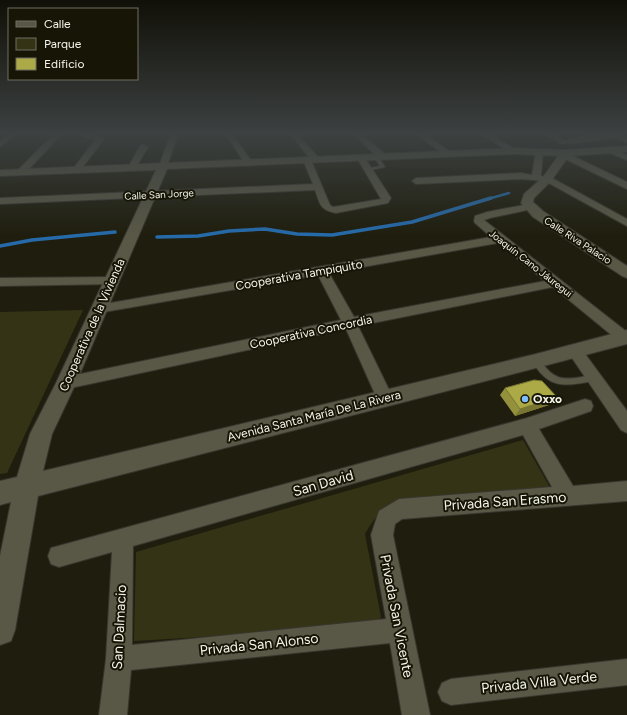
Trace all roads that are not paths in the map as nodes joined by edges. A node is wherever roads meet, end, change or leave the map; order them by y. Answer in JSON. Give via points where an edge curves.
{"nodes":[{"id":1,"x":26,"y":167,"type":"edge"},
{"id":2,"x":78,"y":167,"type":"edge"},
{"id":3,"x":125,"y":167,"type":"edge"},
{"id":4,"x":162,"y":167,"type":"edge"},
{"id":5,"x":314,"y":167,"type":"edge"},
{"id":6,"x":366,"y":167,"type":"edge"},
{"id":7,"x":383,"y":167,"type":"edge"},
{"id":8,"x":541,"y":167,"type":"edge"},
{"id":9,"x":550,"y":167,"type":"edge"},
{"id":10,"x":594,"y":167,"type":"edge"},
{"id":11,"x":76,"y":170,"type":"junction"},
{"id":12,"x":368,"y":170,"type":"junction"},
{"id":13,"x":21,"y":172,"type":"junction"},
{"id":14,"x":0,"y":173,"type":"edge"},
{"id":15,"x":541,"y":178,"type":"junction"},
{"id":16,"x":416,"y":181,"type":"dead end"},
{"id":17,"x":627,"y":186,"type":"edge"},
{"id":18,"x":318,"y":187,"type":"junction"},
{"id":19,"x":151,"y":195,"type":"junction"},
{"id":20,"x":0,"y":201,"type":"edge"},
{"id":21,"x":529,"y":207,"type":"junction"},
{"id":22,"x":627,"y":223,"type":"edge"},
{"id":23,"x":500,"y":239,"type":"junction"},
{"id":24,"x":322,"y":271,"type":"junction"},
{"id":25,"x":627,"y":273,"type":"edge"},
{"id":26,"x":112,"y":281,"type":"junction"},
{"id":27,"x":0,"y":282,"type":"edge"},
{"id":28,"x":556,"y":283,"type":"junction"},
{"id":29,"x":98,"y":310,"type":"junction"},
{"id":30,"x":350,"y":323,"type":"junction"},
{"id":31,"x":626,"y":337,"type":"edge"},
{"id":32,"x":575,"y":351,"type":"junction"},
{"id":33,"x":536,"y":361,"type":"junction"},
{"id":34,"x":594,"y":378,"type":"junction"},
{"id":35,"x":66,"y":383,"type":"junction"},
{"id":36,"x":385,"y":398,"type":"junction"},
{"id":37,"x":585,"y":406,"type":"dead end"},
{"id":38,"x":627,"y":425,"type":"edge"},
{"id":39,"x":527,"y":426,"type":"junction"},
{"id":40,"x":27,"y":486,"type":"junction"},
{"id":41,"x":627,"y":491,"type":"edge"},
{"id":42,"x":0,"y":493,"type":"edge"},
{"id":43,"x":568,"y":496,"type":"junction"},
{"id":44,"x":386,"y":518,"type":"joint"},
{"id":45,"x":123,"y":539,"type":"junction"},
{"id":46,"x":59,"y":556,"type":"dead end"},
{"id":47,"x":7,"y":563,"type":"edge"},
{"id":48,"x":0,"y":626,"type":"edge"},
{"id":49,"x":399,"y":630,"type":"junction"},
{"id":50,"x":118,"y":659,"type":"junction"},
{"id":51,"x":627,"y":672,"type":"edge"},
{"id":52,"x":451,"y":692,"type":"dead end"},
{"id":53,"x":113,"y":715,"type":"edge"},
{"id":54,"x":416,"y":715,"type":"edge"}],
"edges":[{"from":1,"to":13,"type":"street"},
{"from":2,"to":11,"type":"street"},
{"from":3,"to":11,"type":"street"},
{"from":4,"to":19,"type":"street","name":"Cooperativa de la Vivienda"},
{"from":5,"to":18,"type":"street"},
{"from":6,"to":12,"type":"street"},
{"from":7,"to":12,"type":"lane"},
{"from":8,"to":15,"type":"street"},
{"from":9,"to":15,"type":"street"},
{"from":10,"to":17,"type":"street"},
{"from":11,"to":13,"type":"street"},
{"from":12,"to":18,"type":"street","via":[[386,197],[385,200],[330,209],[326,206]]},
{"from":13,"to":14,"type":"street"},
{"from":15,"to":16,"type":"street","via":[[522,176]]},
{"from":15,"to":21,"type":"street","via":[[528,197]]},
{"from":15,"to":22,"type":"street"},
{"from":18,"to":19,"type":"street","name":"Calle San Jorge"},
{"from":19,"to":20,"type":"street","name":"Calle San Jorge"},
{"from":19,"to":26,"type":"street","name":"Cooperativa de la Vivienda"},
{"from":21,"to":23,"type":"street","name":"Joaquín Cano Jáuregui","via":[[479,218],[481,224]]},
{"from":21,"to":25,"type":"street","name":"Calle Riva Palacio"},
{"from":23,"to":24,"type":"street","name":"Cooperativa Tampiquito"},
{"from":23,"to":28,"type":"street","name":"Joaquín Cano Jáuregui"},
{"from":24,"to":29,"type":"street","name":"Cooperativa Tampiquito"},
{"from":24,"to":30,"type":"street"},
{"from":26,"to":27,"type":"street"},
{"from":26,"to":29,"type":"street","name":"Cooperativa de la Vivienda"},
{"from":28,"to":30,"type":"street","name":"Cooperativa Concordia"},
{"from":28,"to":31,"type":"street","name":"Joaquín Cano Jáuregui"},
{"from":29,"to":35,"type":"street","name":"Cooperativa de la Vivienda"},
{"from":30,"to":35,"type":"street","name":"Cooperativa Concordia"},
{"from":30,"to":36,"type":"street"},
{"from":31,"to":32,"type":"street","name":"Avenida Santa María De La Rivera"},
{"from":32,"to":33,"type":"street","name":"Avenida Santa María De La Rivera"},
{"from":32,"to":34,"type":"street"},
{"from":33,"to":34,"type":"lane","via":[[543,373],[554,381]]},
{"from":33,"to":36,"type":"street","name":"Avenida Santa María De La Rivera"},
{"from":34,"to":38,"type":"street"},
{"from":35,"to":40,"type":"street","name":"Cooperativa de la Vivienda","via":[[41,434]]},
{"from":36,"to":40,"type":"street","name":"Avenida Santa María De La Rivera"},
{"from":37,"to":39,"type":"street","name":"San David"},
{"from":39,"to":43,"type":"street"},
{"from":39,"to":45,"type":"street","name":"San David"},
{"from":40,"to":42,"type":"street","name":"Avenida Santa María De La Rivera"},
{"from":40,"to":47,"type":"street","name":"Cooperativa de la Vivienda"},
{"from":41,"to":43,"type":"street","name":"Privada San Erasmo"},
{"from":43,"to":44,"type":"street","name":"Privada San Erasmo","via":[[399,509]]},
{"from":44,"to":49,"type":"street","name":"Privada San Vicente","via":[[382,535]]},
{"from":45,"to":46,"type":"street","name":"San David"},
{"from":45,"to":50,"type":"street","name":"San Dalmacio"},
{"from":47,"to":48,"type":"street","name":"Cooperativa de la Vivienda"},
{"from":49,"to":50,"type":"street","name":"Privada San Alonso"},
{"from":49,"to":54,"type":"street","name":"Privada San Vicente"},
{"from":50,"to":53,"type":"street","name":"San Dalmacio"},
{"from":51,"to":52,"type":"street","name":"Privada Villa Verde"}]}
